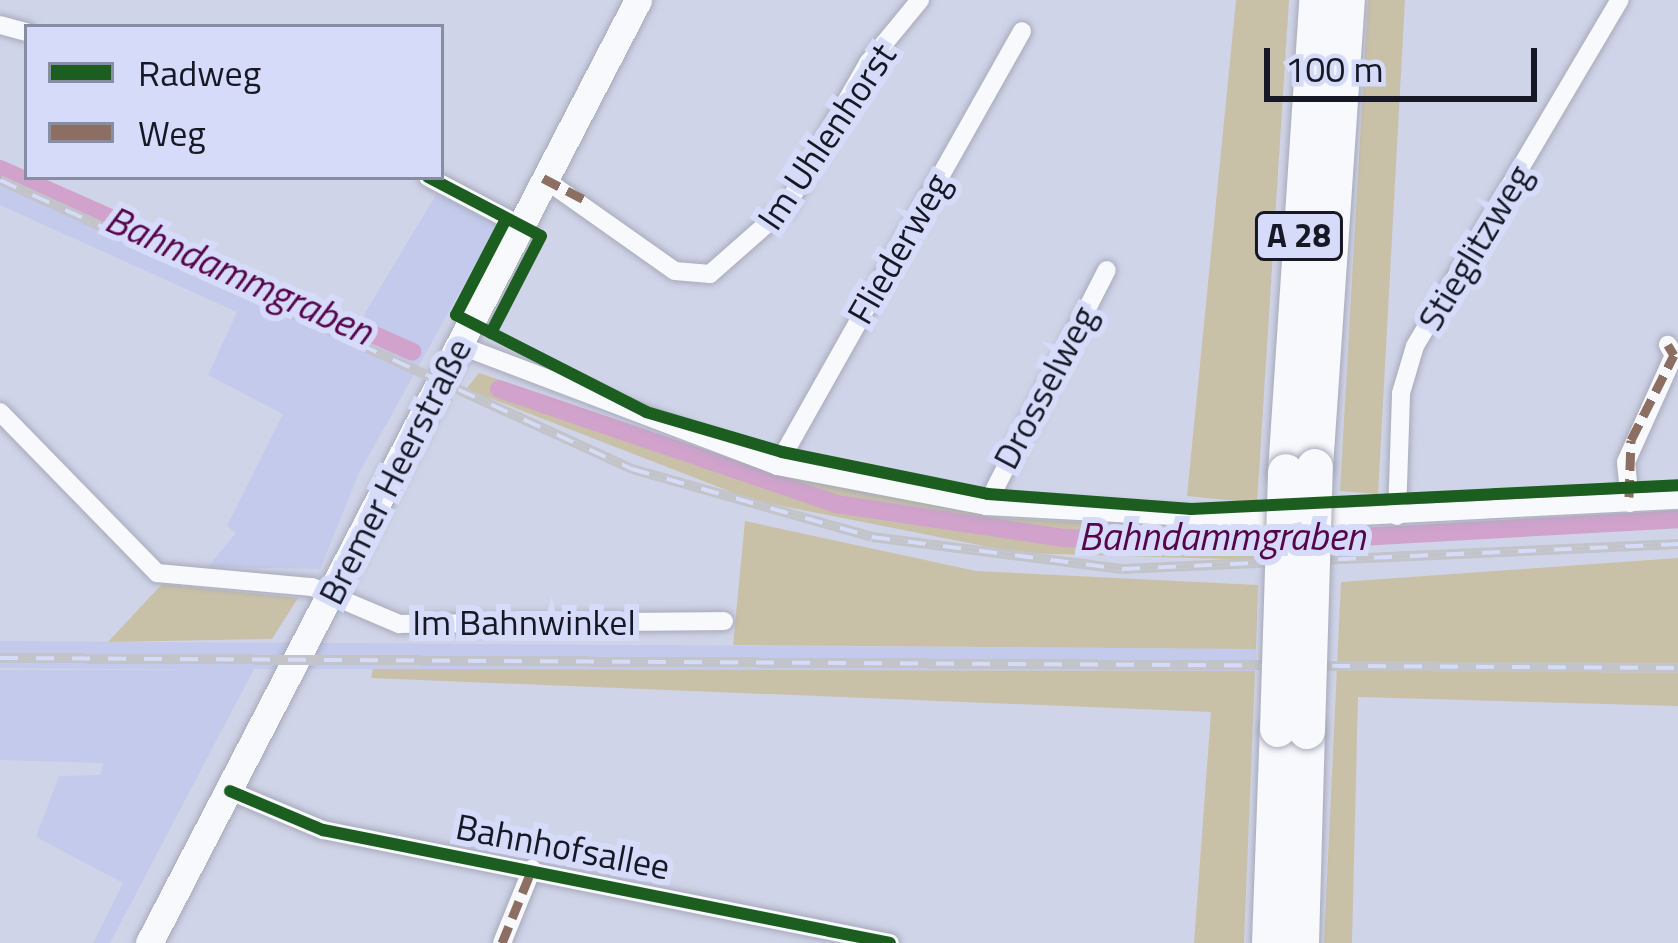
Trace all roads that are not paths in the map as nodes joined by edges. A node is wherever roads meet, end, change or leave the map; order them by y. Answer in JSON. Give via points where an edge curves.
{"nodes":[{"id":1,"x":638,"y":0,"type":"edge"},
{"id":2,"x":920,"y":0,"type":"edge"},
{"id":3,"x":1317,"y":0,"type":"edge"},
{"id":4,"x":1347,"y":0,"type":"edge"},
{"id":5,"x":1620,"y":0,"type":"edge"},
{"id":6,"x":1022,"y":31,"type":"dead end"},
{"id":7,"x":543,"y":178,"type":"junction"},
{"id":8,"x":434,"y":180,"type":"edge"},
{"id":9,"x":519,"y":225,"type":"junction"},
{"id":10,"x":1108,"y":270,"type":"dead end"},
{"id":11,"x":459,"y":345,"type":"junction"},
{"id":12,"x":1668,"y":345,"type":"dead end"},
{"id":13,"x":0,"y":412,"type":"edge"},
{"id":14,"x":777,"y":466,"type":"junction"},
{"id":15,"x":1301,"y":469,"type":"junction"},
{"id":16,"x":1678,"y":500,"type":"edge"},
{"id":17,"x":1630,"y":503,"type":"junction"},
{"id":18,"x":986,"y":506,"type":"junction"},
{"id":19,"x":1397,"y":516,"type":"junction"},
{"id":20,"x":329,"y":598,"type":"junction"},
{"id":21,"x":724,"y":621,"type":"dead end"},
{"id":22,"x":230,"y":791,"type":"junction"},
{"id":23,"x":532,"y":869,"type":"junction"},
{"id":24,"x":1287,"y":900,"type":"junction"},
{"id":25,"x":149,"y":943,"type":"edge"},
{"id":26,"x":502,"y":943,"type":"edge"},
{"id":27,"x":890,"y":943,"type":"edge"},
{"id":28,"x":1270,"y":943,"type":"edge"},
{"id":29,"x":1301,"y":943,"type":"edge"}],
"edges":[{"from":1,"to":7,"type":"street","name":"Bremer Heerstraße"},
{"from":2,"to":7,"type":"street","name":"Im Uhlenhorst","via":[[868,63],[786,207],[710,274],[675,271]]},
{"from":3,"to":15,"type":"highway","number":"A 28"},
{"from":4,"to":15,"type":"highway","number":"A 28"},
{"from":5,"to":19,"type":"street","name":"Stieglitzweg","via":[[1414,346],[1401,393]]},
{"from":6,"to":14,"type":"street","name":"Fliederweg"},
{"from":7,"to":9,"type":"street","name":"Bremer Heerstraße"},
{"from":8,"to":9,"type":"street"},
{"from":9,"to":11,"type":"street","name":"Bremer Heerstraße"},
{"from":10,"to":18,"type":"street","name":"Drosselweg"},
{"from":11,"to":14,"type":"street"},
{"from":11,"to":20,"type":"street","name":"Bremer Heerstraße"},
{"from":12,"to":17,"type":"street","via":[[1675,355],[1626,462]]},
{"from":13,"to":20,"type":"street","name":"Im Bahnwinkel","via":[[146,568]]},
{"from":14,"to":18,"type":"street"},
{"from":15,"to":24,"type":"highway","number":"A 28","bridge":true},
{"from":16,"to":17,"type":"street"},
{"from":17,"to":19,"type":"street"},
{"from":18,"to":19,"type":"street","via":[[1154,521]]},
{"from":20,"to":21,"type":"street","name":"Im Bahnwinkel","via":[[426,626]]},
{"from":20,"to":22,"type":"street","name":"Bremer Heerstraße"},
{"from":22,"to":23,"type":"street","name":"Bahnhofsallee","via":[[323,830]]},
{"from":22,"to":25,"type":"street","name":"Bremer Heerstraße"},
{"from":23,"to":26,"type":"street"},
{"from":23,"to":27,"type":"street","name":"Bahnhofsallee"},
{"from":24,"to":28,"type":"highway","number":"A 28"},
{"from":24,"to":29,"type":"highway","number":"A 28"}]}
